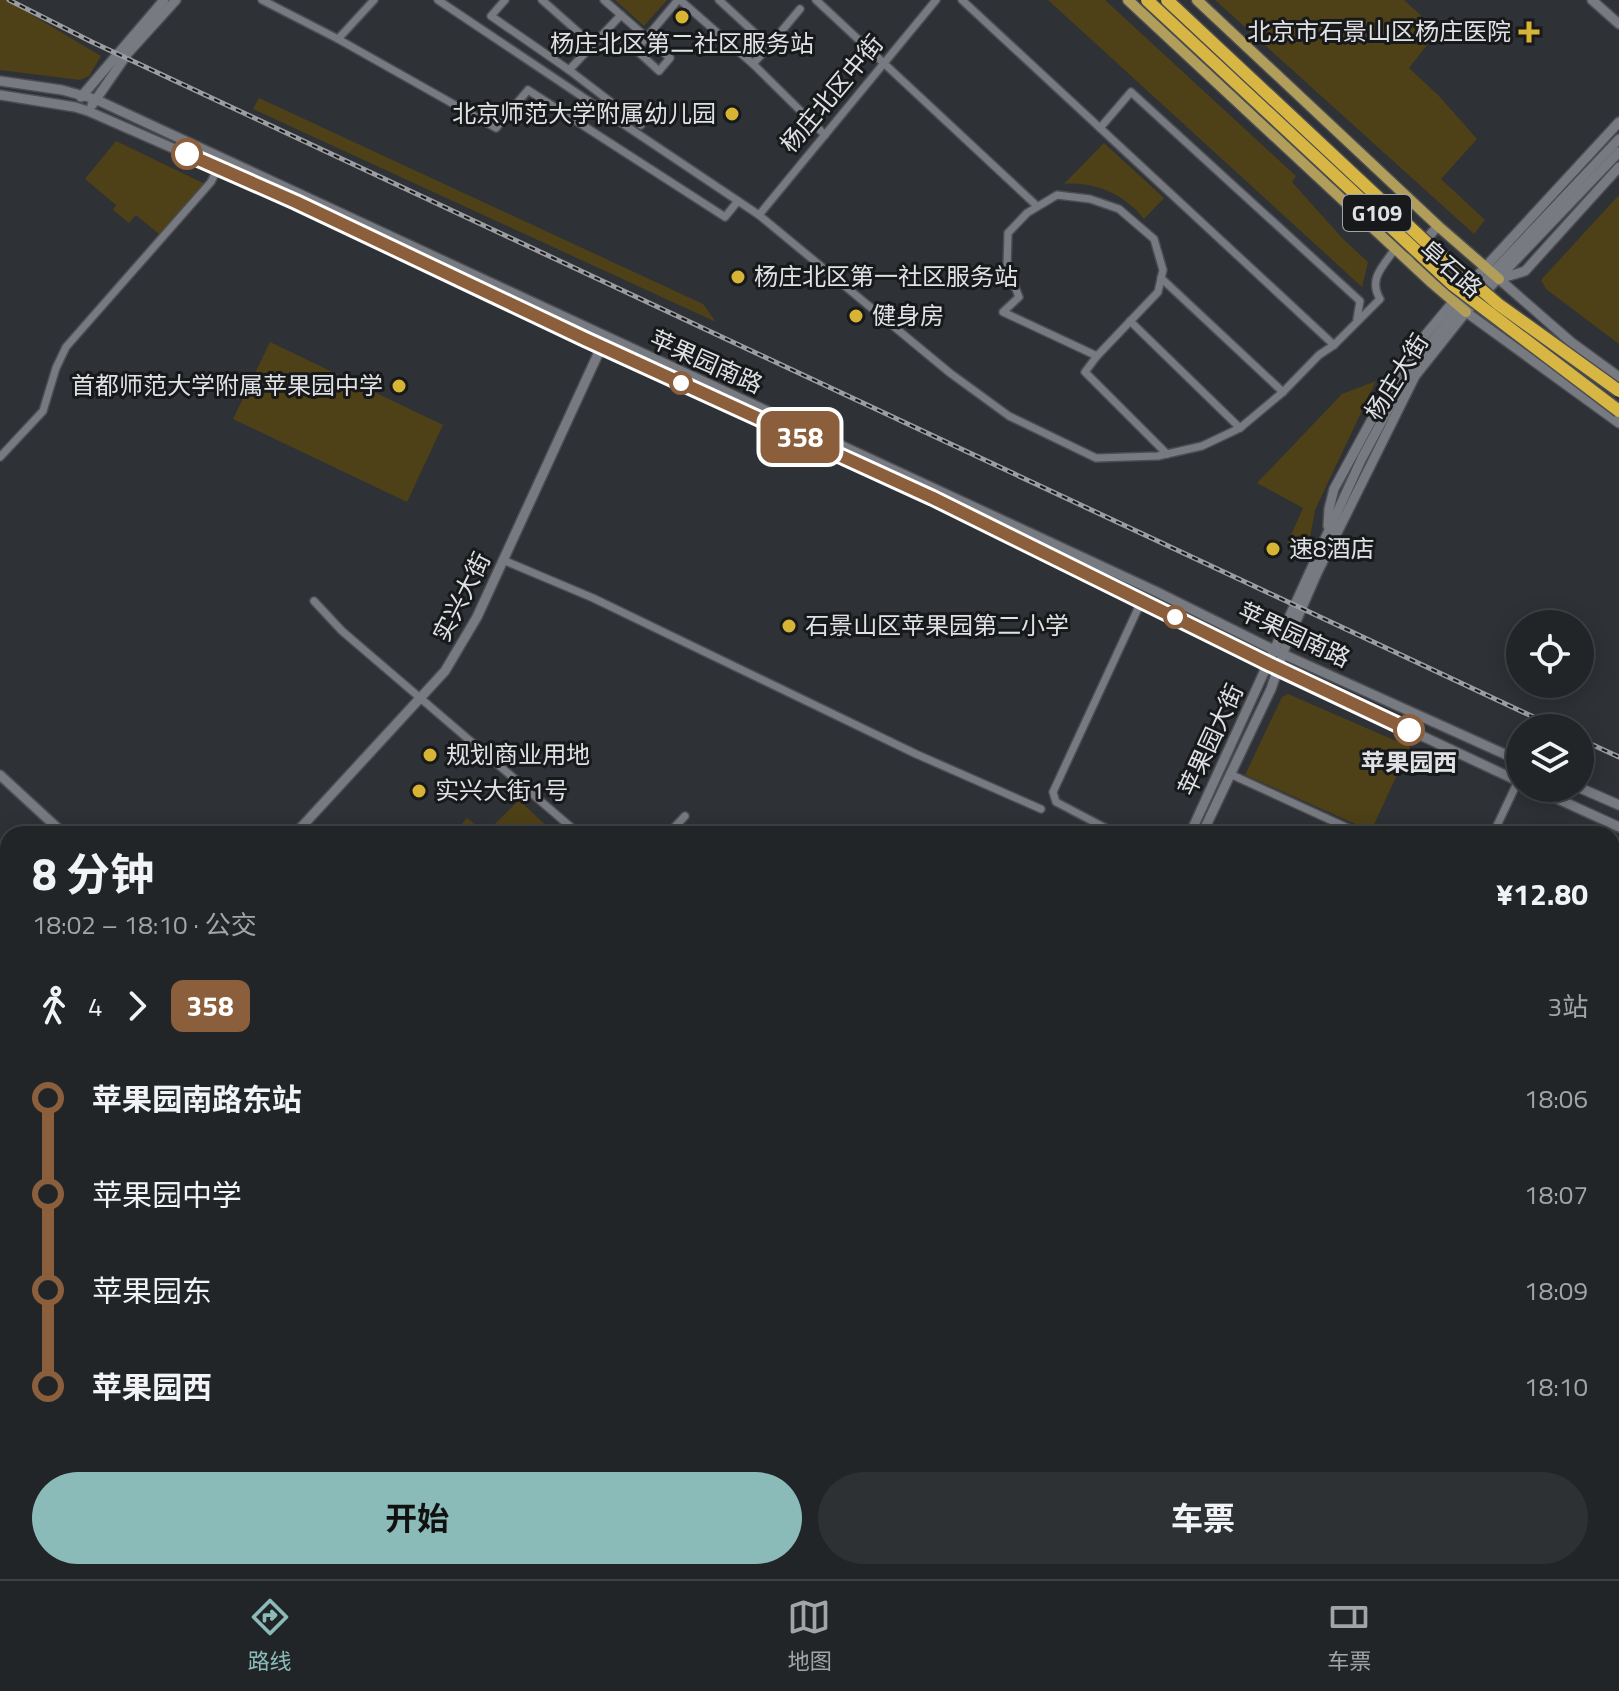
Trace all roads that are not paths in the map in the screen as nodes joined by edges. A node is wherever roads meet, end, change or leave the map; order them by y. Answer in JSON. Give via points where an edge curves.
{"nodes":[{"id":1,"x":164,"y":0,"type":"edge"},
{"id":2,"x":176,"y":0,"type":"edge"},
{"id":3,"x":262,"y":0,"type":"edge"},
{"id":4,"x":374,"y":0,"type":"edge"},
{"id":5,"x":438,"y":0,"type":"edge"},
{"id":6,"x":505,"y":0,"type":"edge"},
{"id":7,"x":542,"y":0,"type":"edge"},
{"id":8,"x":604,"y":0,"type":"edge"},
{"id":9,"x":679,"y":0,"type":"edge"},
{"id":10,"x":719,"y":0,"type":"edge"},
{"id":11,"x":816,"y":0,"type":"edge"},
{"id":12,"x":936,"y":0,"type":"edge"},
{"id":13,"x":962,"y":0,"type":"edge"},
{"id":14,"x":1128,"y":0,"type":"edge"},
{"id":15,"x":1147,"y":0,"type":"edge"},
{"id":16,"x":1167,"y":0,"type":"edge"},
{"id":17,"x":1197,"y":0,"type":"edge"},
{"id":18,"x":1592,"y":0,"type":"edge"},
{"id":19,"x":800,"y":9,"type":"dead end"},
{"id":20,"x":621,"y":15,"type":"junction"},
{"id":21,"x":1619,"y":24,"type":"edge"},
{"id":22,"x":646,"y":38,"type":"junction"},
{"id":23,"x":338,"y":39,"type":"junction"},
{"id":24,"x":593,"y":45,"type":"junction"},
{"id":25,"x":769,"y":46,"type":"junction"},
{"id":26,"x":884,"y":63,"type":"junction"},
{"id":27,"x":753,"y":64,"type":"junction"},
{"id":28,"x":569,"y":70,"type":"junction"},
{"id":29,"x":0,"y":81,"type":"edge"},
{"id":30,"x":0,"y":95,"type":"edge"},
{"id":31,"x":82,"y":95,"type":"junction"},
{"id":32,"x":95,"y":99,"type":"junction"},
{"id":33,"x":75,"y":107,"type":"junction"},
{"id":34,"x":88,"y":111,"type":"junction"},
{"id":35,"x":1619,"y":122,"type":"edge"},
{"id":36,"x":641,"y":125,"type":"dead end"},
{"id":37,"x":1100,"y":128,"type":"junction"},
{"id":38,"x":825,"y":135,"type":"junction"},
{"id":39,"x":1619,"y":139,"type":"edge"},
{"id":40,"x":1619,"y":152,"type":"edge"},
{"id":41,"x":1619,"y":167,"type":"edge"},
{"id":42,"x":218,"y":168,"type":"junction"},
{"id":43,"x":738,"y":201,"type":"junction"},
{"id":44,"x":1037,"y":206,"type":"junction"},
{"id":45,"x":759,"y":215,"type":"junction"},
{"id":46,"x":1438,"y":226,"type":"junction"},
{"id":47,"x":1395,"y":249,"type":"junction"},
{"id":48,"x":1407,"y":260,"type":"junction"},
{"id":49,"x":1492,"y":274,"type":"junction"},
{"id":50,"x":1161,"y":278,"type":"junction"},
{"id":51,"x":1460,"y":307,"type":"junction"},
{"id":52,"x":1130,"y":321,"type":"junction"},
{"id":53,"x":1357,"y":322,"type":"junction"},
{"id":54,"x":604,"y":342,"type":"junction"},
{"id":55,"x":1334,"y":345,"type":"junction"},
{"id":56,"x":1097,"y":356,"type":"junction"},
{"id":57,"x":1617,"y":375,"type":"edge"},
{"id":58,"x":1619,"y":391,"type":"edge"},
{"id":59,"x":1283,"y":392,"type":"junction"},
{"id":60,"x":1618,"y":420,"type":"edge"},
{"id":61,"x":1240,"y":428,"type":"junction"},
{"id":62,"x":1167,"y":454,"type":"junction"},
{"id":63,"x":0,"y":457,"type":"edge"},
{"id":64,"x":503,"y":560,"type":"junction"},
{"id":65,"x":1142,"y":600,"type":"junction"},
{"id":66,"x":314,"y":601,"type":"dead end"},
{"id":67,"x":1278,"y":652,"type":"junction"},
{"id":68,"x":1273,"y":666,"type":"junction"},
{"id":69,"x":421,"y":697,"type":"junction"},
{"id":70,"x":1506,"y":755,"type":"edge"},
{"id":71,"x":1230,"y":774,"type":"junction"},
{"id":72,"x":0,"y":775,"type":"edge"},
{"id":73,"x":1506,"y":775,"type":"edge"},
{"id":74,"x":1594,"y":794,"type":"edge"},
{"id":75,"x":1509,"y":802,"type":"edge"},
{"id":76,"x":1565,"y":802,"type":"edge"},
{"id":77,"x":1619,"y":805,"type":"edge"},
{"id":78,"x":1041,"y":809,"type":"dead end"},
{"id":79,"x":685,"y":816,"type":"dead end"},
{"id":80,"x":55,"y":826,"type":"edge"},
{"id":81,"x":302,"y":826,"type":"edge"},
{"id":82,"x":570,"y":826,"type":"edge"},
{"id":83,"x":676,"y":826,"type":"edge"},
{"id":84,"x":1102,"y":826,"type":"edge"},
{"id":85,"x":1194,"y":826,"type":"edge"},
{"id":86,"x":1206,"y":826,"type":"edge"},
{"id":87,"x":1338,"y":826,"type":"edge"},
{"id":88,"x":1497,"y":826,"type":"edge"},
{"id":89,"x":1617,"y":826,"type":"edge"}],
"edges":[{"from":1,"to":31,"type":"main road"},
{"from":2,"to":32,"type":"main road"},
{"from":3,"to":23,"type":"street"},
{"from":4,"to":23,"type":"street"},
{"from":5,"to":43,"type":"street"},
{"from":6,"to":28,"type":"street","via":[[491,16]]},
{"from":7,"to":24,"type":"street"},
{"from":8,"to":20,"type":"street"},
{"from":9,"to":22,"type":"street"},
{"from":9,"to":27,"type":"street"},
{"from":10,"to":25,"type":"street"},
{"from":11,"to":26,"type":"street"},
{"from":12,"to":26,"type":"street","name":"杨庄北区中街"},
{"from":13,"to":37,"type":"street"},
{"from":14,"to":47,"type":"main road","name":"阜石路"},
{"from":15,"to":60,"type":"highway","name":"阜石路","number":"G109","bridge":true,"via":[[1453,285]]},
{"from":16,"to":58,"type":"highway","name":"阜石路","number":"G109","bridge":true,"via":[[1429,245],[1498,304]]},
{"from":17,"to":46,"type":"main road","name":"阜石路"},
{"from":18,"to":21,"type":"main road"},
{"from":19,"to":25,"type":"street"},
{"from":20,"to":22,"type":"street"},
{"from":20,"to":24,"type":"street"},
{"from":22,"to":22,"type":"street","via":[[636,50],[659,71],[670,58]]},
{"from":23,"to":43,"type":"street","via":[[496,128],[528,90],[725,217]]},
{"from":24,"to":28,"type":"street"},
{"from":25,"to":27,"type":"street"},
{"from":26,"to":38,"type":"street","name":"杨庄北区中街"},
{"from":26,"to":44,"type":"street"},
{"from":27,"to":38,"type":"street"},
{"from":28,"to":36,"type":"street"},
{"from":29,"to":31,"type":"main road","name":"苹果园南路"},
{"from":30,"to":33,"type":"main road","name":"苹果园南路"},
{"from":31,"to":32,"type":"main road","name":"苹果园南路"},
{"from":31,"to":33,"type":"main road"},
{"from":32,"to":34,"type":"main road"},
{"from":32,"to":54,"type":"main road","name":"苹果园南路"},
{"from":33,"to":34,"type":"main road","name":"苹果园南路"},
{"from":34,"to":42,"type":"main road","name":"苹果园南路"},
{"from":35,"to":49,"type":"main road","name":"杨庄大街"},
{"from":37,"to":53,"type":"street","via":[[1131,92],[1360,301]]},
{"from":37,"to":55,"type":"street"},
{"from":38,"to":45,"type":"street","name":"杨庄北区中街"},
{"from":39,"to":49,"type":"main road"},
{"from":40,"to":49,"type":"main road","name":"杨庄大街"},
{"from":41,"to":49,"type":"main road","via":[[1525,271]]},
{"from":42,"to":54,"type":"main road","name":"苹果园南路"},
{"from":42,"to":63,"type":"street","via":[[66,347],[43,411]]},
{"from":43,"to":45,"type":"street"},
{"from":44,"to":50,"type":"street","via":[[1057,195],[1119,209],[1154,239]]},
{"from":44,"to":56,"type":"street","via":[[1008,233],[1008,274],[1019,297],[1003,312]]},
{"from":45,"to":62,"type":"street","via":[[1009,416],[1096,458]]},
{"from":46,"to":48,"type":"main road"},
{"from":46,"to":49,"type":"main road","name":"阜石路"},
{"from":47,"to":48,"type":"main road","name":"阜石路"},
{"from":47,"to":53,"type":"street","via":[[1374,278],[1380,299]]},
{"from":48,"to":51,"type":"main road","name":"阜石路"},
{"from":49,"to":51,"type":"main road","name":"杨庄大街"},
{"from":49,"to":51,"type":"main road","name":"杨庄大街"},
{"from":49,"to":57,"type":"main road","name":"阜石路"},
{"from":50,"to":52,"type":"street","via":[[1158,292]]},
{"from":50,"to":59,"type":"street"},
{"from":51,"to":60,"type":"main road","name":"阜石路"},
{"from":51,"to":67,"type":"main road","name":"杨庄大街","via":[[1403,398]]},
{"from":51,"to":67,"type":"main road","name":"杨庄大街","via":[[1403,362],[1334,489],[1327,533]]},
{"from":52,"to":56,"type":"street"},
{"from":52,"to":61,"type":"street"},
{"from":53,"to":55,"type":"street"},
{"from":54,"to":64,"type":"main road","name":"实兴大街"},
{"from":54,"to":65,"type":"main road","name":"苹果园南路"},
{"from":54,"to":67,"type":"main road","name":"苹果园南路","via":[[1155,591]]},
{"from":55,"to":59,"type":"street"},
{"from":56,"to":62,"type":"street","via":[[1085,372]]},
{"from":59,"to":61,"type":"street"},
{"from":61,"to":62,"type":"street","via":[[1202,446]]},
{"from":64,"to":69,"type":"main road","name":"实兴大街","via":[[457,655]]},
{"from":64,"to":78,"type":"street"},
{"from":65,"to":68,"type":"main road","name":"苹果园南路"},
{"from":65,"to":84,"type":"street","via":[[1053,792],[1056,802]]},
{"from":66,"to":69,"type":"street"},
{"from":67,"to":68,"type":"main road","name":"杨庄大街"},
{"from":67,"to":70,"type":"main road","name":"苹果园南路"},
{"from":68,"to":71,"type":"main road","name":"苹果园大街","via":[[1271,689]]},
{"from":68,"to":73,"type":"main road","name":"苹果园南路"},
{"from":68,"to":85,"type":"main road","name":"苹果园大街"},
{"from":69,"to":81,"type":"main road","name":"实兴大街"},
{"from":69,"to":82,"type":"street"},
{"from":71,"to":86,"type":"main road","name":"苹果园大街"},
{"from":71,"to":87,"type":"street"},
{"from":72,"to":80,"type":"main road"},
{"from":74,"to":77,"type":"main road"},
{"from":75,"to":88,"type":"street"},
{"from":76,"to":89,"type":"main road"},
{"from":79,"to":83,"type":"street"}]}
